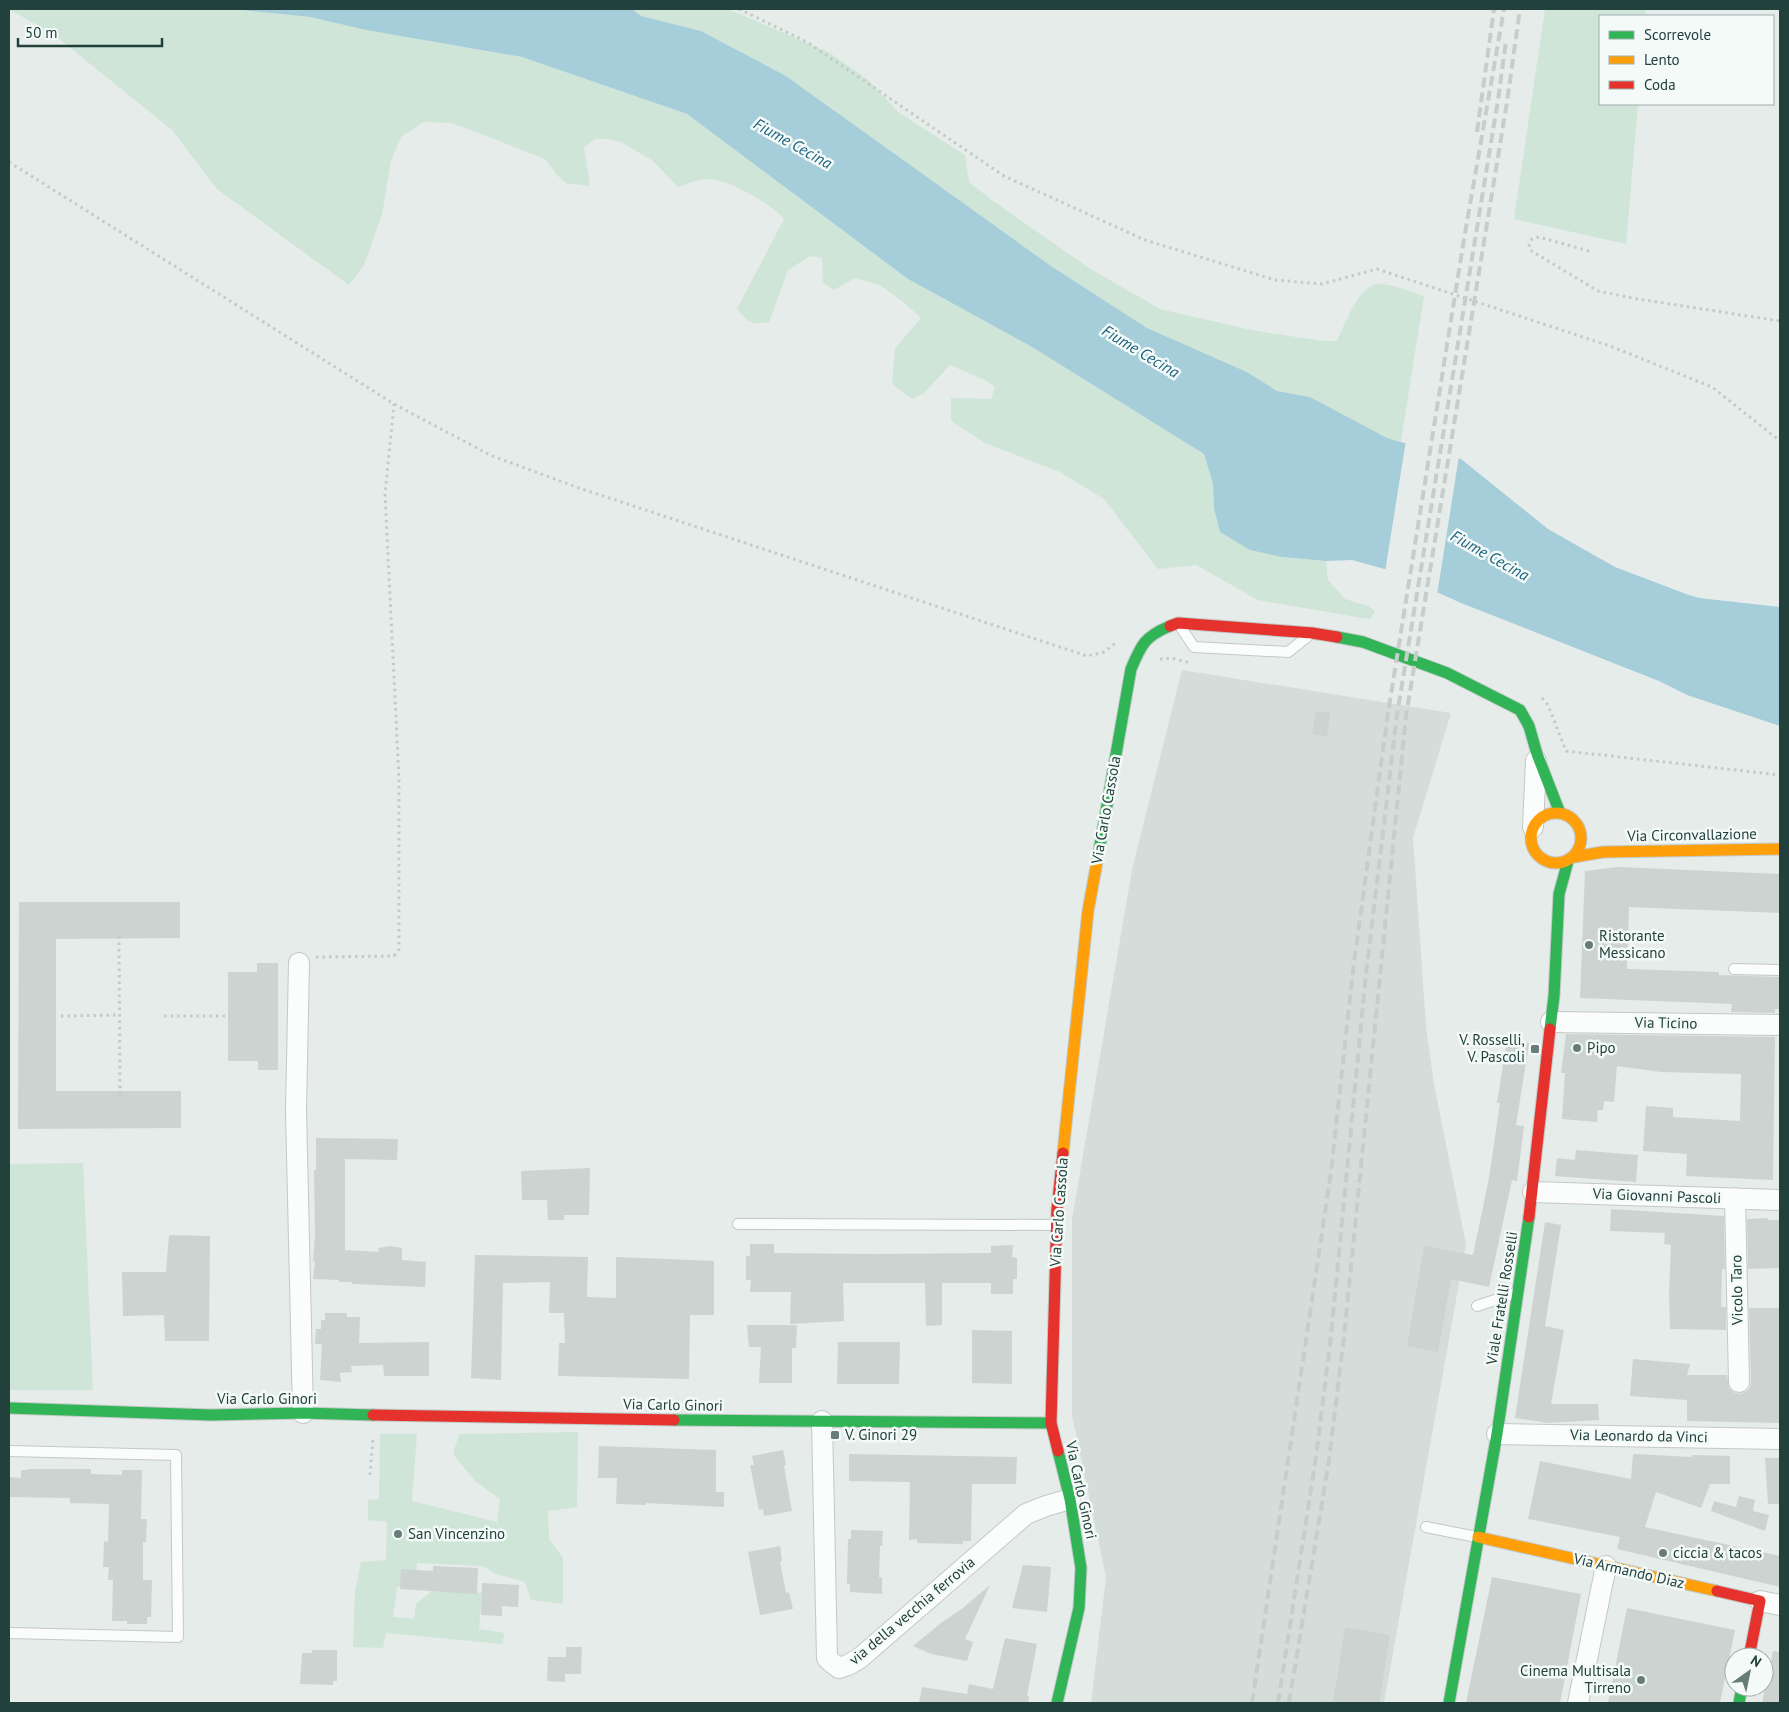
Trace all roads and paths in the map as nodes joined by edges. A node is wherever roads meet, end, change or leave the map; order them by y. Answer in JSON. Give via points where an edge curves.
{"nodes":[{"id":1,"x":739,"y":9,"type":"edge"},
{"id":2,"x":9,"y":162,"type":"edge"},
{"id":3,"x":1589,"y":251,"type":"dead end"},
{"id":4,"x":1780,"y":321,"type":"edge"},
{"id":5,"x":394,"y":404,"type":"junction"},
{"id":6,"x":1780,"y":441,"type":"edge"},
{"id":7,"x":1178,"y":623,"type":"junction"},
{"id":8,"x":1312,"y":633,"type":"junction"},
{"id":9,"x":1119,"y":640,"type":"dead end"},
{"id":10,"x":1542,"y":698,"type":"dead end"},
{"id":11,"x":1536,"y":752,"type":"junction"},
{"id":12,"x":1780,"y":775,"type":"edge"},
{"id":13,"x":1560,"y":813,"type":"junction"},
{"id":14,"x":1533,"y":827,"type":"junction"},
{"id":15,"x":1581,"y":835,"type":"junction"},
{"id":16,"x":1780,"y":849,"type":"edge"},
{"id":17,"x":1603,"y":852,"type":"junction"},
{"id":18,"x":1571,"y":859,"type":"junction"},
{"id":19,"x":1547,"y":862,"type":"junction"},
{"id":20,"x":1559,"y":894,"type":"junction"},
{"id":21,"x":119,"y":936,"type":"dead end"},
{"id":22,"x":298,"y":963,"type":"joint"},
{"id":23,"x":1734,"y":969,"type":"dead end"},
{"id":24,"x":1780,"y":970,"type":"edge"},
{"id":25,"x":119,"y":1014,"type":"junction"},
{"id":26,"x":62,"y":1016,"type":"dead end"},
{"id":27,"x":164,"y":1016,"type":"dead end"},
{"id":28,"x":225,"y":1016,"type":"dead end"},
{"id":29,"x":1551,"y":1022,"type":"junction"},
{"id":30,"x":1780,"y":1025,"type":"edge"},
{"id":31,"x":120,"y":1098,"type":"dead end"},
{"id":32,"x":1533,"y":1192,"type":"junction"},
{"id":33,"x":1734,"y":1198,"type":"junction"},
{"id":34,"x":1780,"y":1200,"type":"edge"},
{"id":35,"x":738,"y":1224,"type":"dead end"},
{"id":36,"x":1057,"y":1225,"type":"junction"},
{"id":37,"x":1519,"y":1292,"type":"junction"},
{"id":38,"x":1477,"y":1306,"type":"dead end"},
{"id":39,"x":1739,"y":1382,"type":"dead end"},
{"id":40,"x":9,"y":1408,"type":"edge"},
{"id":41,"x":303,"y":1413,"type":"junction"},
{"id":42,"x":374,"y":1415,"type":"junction"},
{"id":43,"x":822,"y":1421,"type":"junction"},
{"id":44,"x":1051,"y":1423,"type":"junction"},
{"id":45,"x":1497,"y":1434,"type":"junction"},
{"id":46,"x":1780,"y":1439,"type":"edge"},
{"id":47,"x":9,"y":1451,"type":"edge"},
{"id":48,"x":370,"y":1475,"type":"dead end"},
{"id":49,"x":1070,"y":1499,"type":"junction"},
{"id":50,"x":1426,"y":1527,"type":"dead end"},
{"id":51,"x":1478,"y":1537,"type":"junction"},
{"id":52,"x":1606,"y":1566,"type":"junction"},
{"id":53,"x":1760,"y":1601,"type":"junction"},
{"id":54,"x":1780,"y":1605,"type":"edge"},
{"id":55,"x":9,"y":1633,"type":"edge"},
{"id":56,"x":1751,"y":1647,"type":"edge"},
{"id":57,"x":1057,"y":1703,"type":"edge"},
{"id":58,"x":1449,"y":1703,"type":"edge"},
{"id":59,"x":1578,"y":1703,"type":"edge"}],
"edges":[{"from":1,"to":6,"type":"path","via":[[807,42],[1004,176],[1145,240],[1275,280],[1322,284],[1376,269],[1610,346],[1712,388]]},
{"from":2,"to":5,"type":"path"},
{"from":3,"to":4,"type":"path","via":[[1539,237],[1529,246],[1530,250],[1598,291]]},
{"from":5,"to":9,"type":"path","via":[[490,455],[956,614],[1087,656],[1104,652]]},
{"from":5,"to":22,"type":"path","via":[[385,494],[399,779],[399,949],[394,956],[304,957]]},
{"from":7,"to":8,"type":"street","name":"Via Carlo Cassola"},
{"from":7,"to":8,"type":"lane","via":[[1194,647],[1288,652]]},
{"from":7,"to":36,"type":"street","name":"Via Carlo Cassola","via":[[1147,638],[1130,669],[1088,911]]},
{"from":8,"to":11,"type":"street","name":"Via Carlo Cassola","via":[[1363,642],[1438,669],[1520,710],[1532,731]]},
{"from":10,"to":12,"type":"path","via":[[1548,705],[1566,751]]},
{"from":11,"to":13,"type":"street","name":"Via Carlo Cassola"},
{"from":11,"to":14,"type":"street","name":"Via Carlo Cassola"},
{"from":13,"to":14,"type":"street","via":[[1544,816]]},
{"from":13,"to":15,"type":"street","via":[[1574,821]]},
{"from":14,"to":19,"type":"street","via":[[1531,843],[1540,858]]},
{"from":15,"to":17,"type":"street"},
{"from":15,"to":18,"type":"street","via":[[1581,843]]},
{"from":16,"to":17,"type":"street","name":"Via Circonvallazione"},
{"from":17,"to":18,"type":"street","name":"Via Circonvallazione"},
{"from":18,"to":19,"type":"street","via":[[1561,863]]},
{"from":18,"to":20,"type":"street","name":"Viale Fratelli Rosselli"},
{"from":19,"to":20,"type":"street","name":"Viale Fratelli Rosselli"},
{"from":20,"to":29,"type":"street","name":"Viale Fratelli Rosselli"},
{"from":21,"to":25,"type":"path"},
{"from":22,"to":41,"type":"street","via":[[296,1110]]},
{"from":23,"to":24,"type":"lane"},
{"from":25,"to":26,"type":"path"},
{"from":25,"to":31,"type":"path"},
{"from":27,"to":28,"type":"path"},
{"from":29,"to":30,"type":"street","name":"Via Ticino"},
{"from":29,"to":32,"type":"street","name":"Viale Fratelli Rosselli"},
{"from":32,"to":33,"type":"street","name":"Via Giovanni Pascoli"},
{"from":32,"to":37,"type":"street","name":"Viale Fratelli Rosselli"},
{"from":33,"to":34,"type":"street","name":"Via Giovanni Pascoli"},
{"from":33,"to":39,"type":"street","name":"Vicolo Taro"},
{"from":35,"to":36,"type":"lane"},
{"from":36,"to":44,"type":"street","name":"Via Carlo Cassola"},
{"from":37,"to":38,"type":"lane"},
{"from":37,"to":45,"type":"street","name":"Viale Fratelli Rosselli"},
{"from":40,"to":41,"type":"street","name":"Via Carlo Ginori","via":[[211,1415]]},
{"from":41,"to":42,"type":"street","name":"Via Carlo Ginori"},
{"from":42,"to":43,"type":"street","name":"Via Carlo Ginori"},
{"from":42,"to":48,"type":"path"},
{"from":43,"to":44,"type":"street","name":"Via Carlo Ginori"},
{"from":43,"to":49,"type":"street","name":"via della vecchia ferrovia","via":[[828,1658],[839,1668],[860,1658],[1026,1514]]},
{"from":44,"to":49,"type":"street","name":"Via Carlo Ginori"},
{"from":45,"to":46,"type":"street","name":"Via Leonardo da Vinci"},
{"from":45,"to":51,"type":"street","name":"Viale Fratelli Rosselli"},
{"from":47,"to":55,"type":"lane","via":[[176,1455],[178,1637]]},
{"from":49,"to":57,"type":"street","name":"Via Carlo Ginori","via":[[1081,1568],[1079,1608]]},
{"from":50,"to":51,"type":"lane"},
{"from":51,"to":52,"type":"street","name":"Via Armando Diaz"},
{"from":51,"to":58,"type":"street","name":"Viale Fratelli Rosselli"},
{"from":52,"to":53,"type":"street","name":"Via Armando Diaz"},
{"from":52,"to":59,"type":"street"},
{"from":53,"to":54,"type":"street","name":"Via Armando Diaz"},
{"from":53,"to":56,"type":"street"}]}
